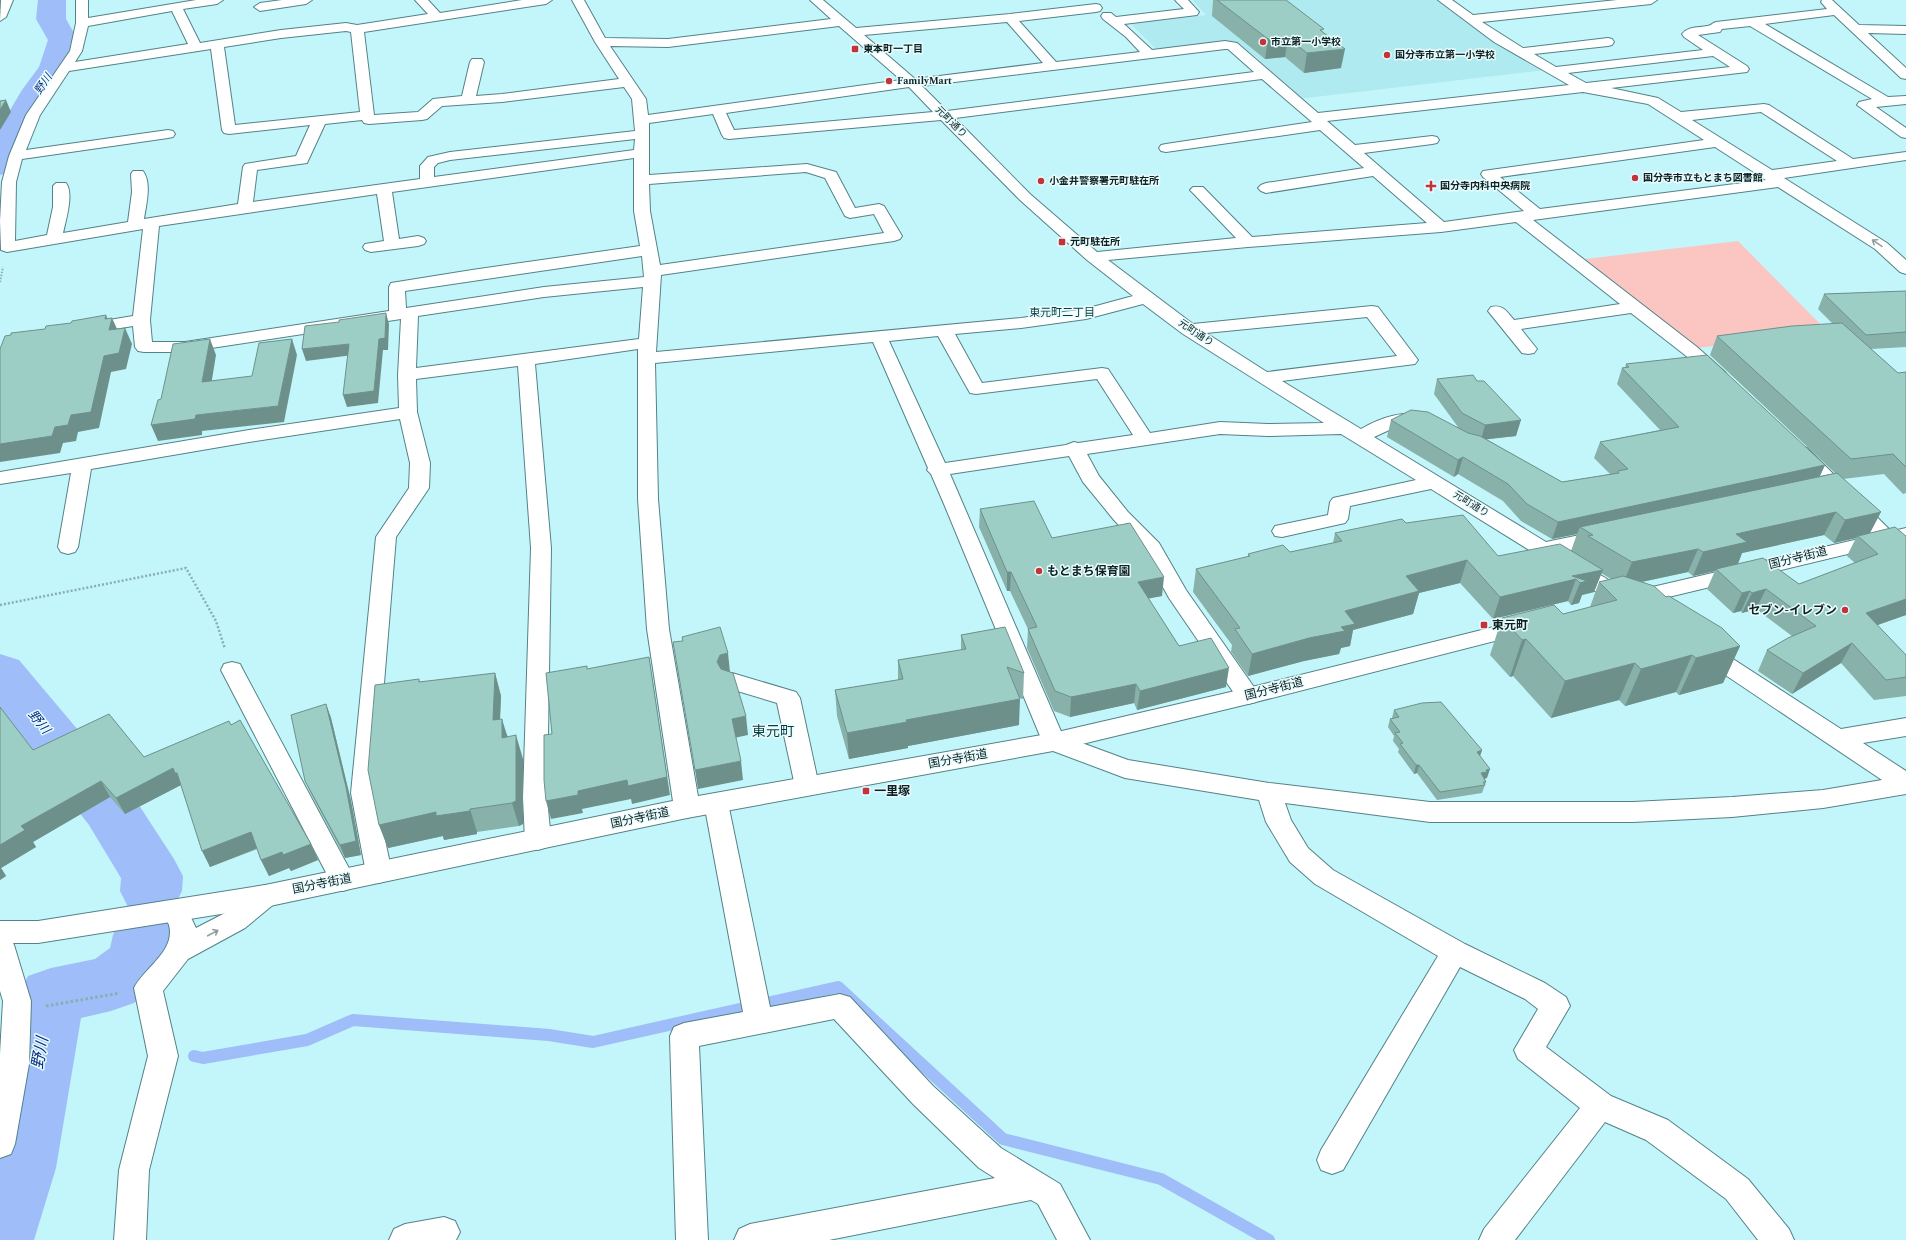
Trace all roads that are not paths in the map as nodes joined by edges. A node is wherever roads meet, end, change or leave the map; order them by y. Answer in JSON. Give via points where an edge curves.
{"nodes":[{"id":1,"x":7,"y":0,"type":"edge"},
{"id":2,"x":82,"y":0,"type":"edge"},
{"id":3,"x":217,"y":0,"type":"edge"},
{"id":4,"x":306,"y":0,"type":"edge"},
{"id":5,"x":421,"y":0,"type":"edge"},
{"id":6,"x":546,"y":0,"type":"edge"},
{"id":7,"x":578,"y":0,"type":"edge"},
{"id":8,"x":816,"y":0,"type":"edge"},
{"id":9,"x":1181,"y":0,"type":"edge"},
{"id":10,"x":1444,"y":0,"type":"edge"},
{"id":11,"x":1652,"y":0,"type":"edge"},
{"id":12,"x":1824,"y":0,"type":"edge"},
{"id":13,"x":1614,"y":2,"type":"edge"},
{"id":14,"x":256,"y":3,"type":"edge"},
{"id":15,"x":1092,"y":4,"type":"edge"},
{"id":16,"x":176,"y":7,"type":"junction"},
{"id":17,"x":1838,"y":11,"type":"junction"},
{"id":18,"x":0,"y":17,"type":"edge"},
{"id":19,"x":438,"y":17,"type":"junction"},
{"id":20,"x":1010,"y":18,"type":"junction"},
{"id":21,"x":1471,"y":19,"type":"junction"},
{"id":22,"x":1114,"y":21,"type":"junction"},
{"id":23,"x":1753,"y":22,"type":"junction"},
{"id":24,"x":82,"y":23,"type":"junction"},
{"id":25,"x":847,"y":27,"type":"junction"},
{"id":26,"x":357,"y":29,"type":"junction"},
{"id":27,"x":1858,"y":30,"type":"junction"},
{"id":28,"x":1905,"y":31,"type":"edge"},
{"id":29,"x":281,"y":34,"type":"junction"},
{"id":30,"x":601,"y":42,"type":"junction"},
{"id":31,"x":1608,"y":42,"type":"dead end"},
{"id":32,"x":217,"y":44,"type":"junction"},
{"id":33,"x":196,"y":47,"type":"junction"},
{"id":34,"x":1520,"y":52,"type":"junction"},
{"id":35,"x":1716,"y":52,"type":"junction"},
{"id":36,"x":1149,"y":54,"type":"junction"},
{"id":37,"x":477,"y":62,"type":"dead end"},
{"id":38,"x":1053,"y":66,"type":"junction"},
{"id":39,"x":67,"y":67,"type":"junction"},
{"id":40,"x":1553,"y":71,"type":"junction"},
{"id":41,"x":1906,"y":74,"type":"edge"},
{"id":42,"x":1264,"y":75,"type":"junction"},
{"id":43,"x":628,"y":82,"type":"junction"},
{"id":44,"x":912,"y":83,"type":"junction"},
{"id":45,"x":1584,"y":88,"type":"junction"},
{"id":46,"x":1906,"y":100,"type":"edge"},
{"id":47,"x":468,"y":101,"type":"junction"},
{"id":48,"x":1885,"y":101,"type":"junction"},
{"id":49,"x":718,"y":110,"type":"junction"},
{"id":50,"x":367,"y":116,"type":"junction"},
{"id":51,"x":944,"y":116,"type":"junction"},
{"id":52,"x":1677,"y":117,"type":"junction"},
{"id":53,"x":319,"y":121,"type":"junction"},
{"id":54,"x":1318,"y":121,"type":"junction"},
{"id":55,"x":642,"y":127,"type":"junction"},
{"id":56,"x":168,"y":134,"type":"dead end"},
{"id":57,"x":1906,"y":134,"type":"edge"},
{"id":58,"x":1432,"y":140,"type":"dead end"},
{"id":59,"x":1719,"y":142,"type":"junction"},
{"id":60,"x":1166,"y":148,"type":"dead end"},
{"id":61,"x":1351,"y":150,"type":"junction"},
{"id":62,"x":642,"y":153,"type":"junction"},
{"id":63,"x":16,"y":156,"type":"junction"},
{"id":64,"x":1906,"y":156,"type":"edge"},
{"id":65,"x":1851,"y":164,"type":"junction"},
{"id":66,"x":1376,"y":171,"type":"junction"},
{"id":67,"x":138,"y":174,"type":"dead end"},
{"id":68,"x":1776,"y":179,"type":"junction"},
{"id":69,"x":640,"y":180,"type":"junction"},
{"id":70,"x":427,"y":181,"type":"junction"},
{"id":71,"x":61,"y":186,"type":"dead end"},
{"id":72,"x":384,"y":187,"type":"junction"},
{"id":73,"x":1266,"y":188,"type":"dead end"},
{"id":74,"x":1198,"y":190,"type":"dead end"},
{"id":75,"x":246,"y":208,"type":"junction"},
{"id":76,"x":1528,"y":216,"type":"junction"},
{"id":77,"x":143,"y":225,"type":"junction"},
{"id":78,"x":1441,"y":227,"type":"junction"},
{"id":79,"x":54,"y":240,"type":"junction"},
{"id":80,"x":418,"y":241,"type":"dead end"},
{"id":81,"x":1248,"y":242,"type":"junction"},
{"id":82,"x":392,"y":244,"type":"junction"},
{"id":83,"x":371,"y":247,"type":"dead end"},
{"id":84,"x":649,"y":250,"type":"junction"},
{"id":85,"x":1094,"y":257,"type":"junction"},
{"id":86,"x":1906,"y":269,"type":"edge"},
{"id":87,"x":653,"y":276,"type":"junction"},
{"id":88,"x":1146,"y":298,"type":"junction"},
{"id":89,"x":1635,"y":307,"type":"junction"},
{"id":90,"x":1497,"y":311,"type":"dead end"},
{"id":91,"x":404,"y":313,"type":"junction"},
{"id":92,"x":141,"y":320,"type":"junction"},
{"id":93,"x":1509,"y":326,"type":"junction"},
{"id":94,"x":1189,"y":330,"type":"junction"},
{"id":95,"x":70,"y":331,"type":"edge"},
{"id":96,"x":944,"y":331,"type":"junction"},
{"id":97,"x":879,"y":337,"type":"junction"},
{"id":98,"x":1528,"y":349,"type":"dead end"},
{"id":99,"x":647,"y":351,"type":"junction"},
{"id":100,"x":526,"y":360,"type":"junction"},
{"id":101,"x":406,"y":375,"type":"junction"},
{"id":102,"x":1264,"y":378,"type":"junction"},
{"id":103,"x":1731,"y":386,"type":"edge"},
{"id":104,"x":408,"y":412,"type":"junction"},
{"id":105,"x":1440,"y":428,"type":"edge"},
{"id":106,"x":1353,"y":433,"type":"junction"},
{"id":107,"x":1144,"y":438,"type":"junction"},
{"id":108,"x":1786,"y":439,"type":"edge"},
{"id":109,"x":1074,"y":448,"type":"junction"},
{"id":110,"x":82,"y":465,"type":"junction"},
{"id":111,"x":937,"y":470,"type":"junction"},
{"id":112,"x":0,"y":478,"type":"edge"},
{"id":113,"x":1436,"y":482,"type":"junction"},
{"id":114,"x":1836,"y":486,"type":"junction"},
{"id":115,"x":1813,"y":491,"type":"edge"},
{"id":116,"x":1282,"y":531,"type":"dead end"},
{"id":117,"x":1620,"y":532,"type":"edge"},
{"id":118,"x":1906,"y":534,"type":"edge"},
{"id":119,"x":1885,"y":537,"type":"junction"},
{"id":120,"x":68,"y":547,"type":"dead end"},
{"id":121,"x":1543,"y":549,"type":"junction"},
{"id":122,"x":1626,"y":600,"type":"junction"},
{"id":123,"x":1596,"y":608,"type":"edge"},
{"id":124,"x":1652,"y":617,"type":"edge"},
{"id":125,"x":1550,"y":620,"type":"edge"},
{"id":126,"x":1685,"y":638,"type":"edge"},
{"id":127,"x":232,"y":670,"type":"road end"},
{"id":128,"x":732,"y":681,"type":"edge"},
{"id":129,"x":1248,"y":696,"type":"junction"},
{"id":130,"x":1906,"y":727,"type":"edge"},
{"id":131,"x":1839,"y":738,"type":"junction"},
{"id":132,"x":1053,"y":742,"type":"junction"},
{"id":133,"x":1906,"y":784,"type":"edge"},
{"id":134,"x":808,"y":786,"type":"junction"},
{"id":135,"x":1269,"y":792,"type":"junction"},
{"id":136,"x":716,"y":803,"type":"junction"},
{"id":137,"x":687,"y":808,"type":"junction"},
{"id":138,"x":538,"y":840,"type":"junction"},
{"id":139,"x":379,"y":873,"type":"junction"},
{"id":140,"x":343,"y":881,"type":"junction"},
{"id":141,"x":265,"y":896,"type":"junction"},
{"id":142,"x":175,"y":911,"type":"junction"},
{"id":143,"x":0,"y":932,"type":"edge"},
{"id":144,"x":0,"y":946,"type":"edge"},
{"id":145,"x":178,"y":951,"type":"junction"},
{"id":146,"x":1455,"y":952,"type":"junction"},
{"id":147,"x":759,"y":1020,"type":"junction"},
{"id":148,"x":1600,"y":1106,"type":"junction"},
{"id":149,"x":0,"y":1144,"type":"edge"},
{"id":150,"x":1332,"y":1160,"type":"dead end"},
{"id":151,"x":1033,"y":1185,"type":"junction"},
{"id":152,"x":444,"y":1232,"type":"dead end"},
{"id":153,"x":130,"y":1240,"type":"edge"},
{"id":154,"x":405,"y":1240,"type":"edge"},
{"id":155,"x":692,"y":1240,"type":"edge"},
{"id":156,"x":750,"y":1240,"type":"edge"},
{"id":157,"x":1074,"y":1240,"type":"edge"},
{"id":158,"x":1495,"y":1240,"type":"edge"},
{"id":159,"x":1778,"y":1240,"type":"edge"}],
"edges":[{"from":1,"to":18,"type":"street"},
{"from":2,"to":24,"type":"street"},
{"from":3,"to":16,"type":"street"},
{"from":4,"to":14,"type":"street"},
{"from":5,"to":19,"type":"street"},
{"from":6,"to":19,"type":"street"},
{"from":7,"to":30,"type":"street"},
{"from":8,"to":25,"type":"street","name":"元町通り"},
{"from":9,"to":22,"type":"street","via":[[1194,12]]},
{"from":10,"to":21,"type":"street"},
{"from":11,"to":13,"type":"street"},
{"from":12,"to":17,"type":"street"},
{"from":13,"to":21,"type":"street"},
{"from":14,"to":29,"type":"street"},
{"from":15,"to":20,"type":"street"},
{"from":15,"to":22,"type":"street"},
{"from":16,"to":24,"type":"street"},
{"from":16,"to":33,"type":"street"},
{"from":17,"to":23,"type":"street"},
{"from":17,"to":27,"type":"street"},
{"from":19,"to":26,"type":"street"},
{"from":20,"to":25,"type":"street"},
{"from":20,"to":38,"type":"street"},
{"from":21,"to":34,"type":"street"},
{"from":22,"to":36,"type":"street"},
{"from":23,"to":35,"type":"street","via":[[1716,26],[1716,29],[1688,34]]},
{"from":23,"to":48,"type":"street"},
{"from":24,"to":39,"type":"street","via":[[76,51]]},
{"from":25,"to":30,"type":"street","via":[[732,35],[668,43]]},
{"from":25,"to":44,"type":"street","name":"元町通り"},
{"from":26,"to":29,"type":"street","via":[[346,27]]},
{"from":26,"to":50,"type":"street"},
{"from":27,"to":28,"type":"street"},
{"from":27,"to":41,"type":"street"},
{"from":29,"to":32,"type":"street"},
{"from":30,"to":43,"type":"street"},
{"from":31,"to":34,"type":"street"},
{"from":32,"to":33,"type":"street"},
{"from":32,"to":53,"type":"street","via":[[229,130]]},
{"from":33,"to":39,"type":"street"},
{"from":34,"to":40,"type":"street"},
{"from":35,"to":40,"type":"street"},
{"from":35,"to":45,"type":"street","via":[[1742,69]]},
{"from":36,"to":38,"type":"street"},
{"from":36,"to":42,"type":"street","via":[[1232,46]]},
{"from":37,"to":47,"type":"street"},
{"from":38,"to":44,"type":"street"},
{"from":39,"to":63,"type":"street","via":[[33,115]]},
{"from":40,"to":45,"type":"street"},
{"from":42,"to":51,"type":"street"},
{"from":42,"to":54,"type":"street"},
{"from":43,"to":47,"type":"street"},
{"from":43,"to":55,"type":"street","via":[[639,98]]},
{"from":44,"to":49,"type":"street"},
{"from":44,"to":51,"type":"street","name":"元町通り"},
{"from":45,"to":52,"type":"street","via":[[1653,101]]},
{"from":45,"to":54,"type":"street"},
{"from":46,"to":48,"type":"street"},
{"from":47,"to":50,"type":"street","via":[[438,102],[422,116],[369,120]]},
{"from":48,"to":57,"type":"street","via":[[1864,105]]},
{"from":49,"to":51,"type":"street","via":[[729,135],[832,128]]},
{"from":49,"to":55,"type":"street"},
{"from":50,"to":53,"type":"street"},
{"from":51,"to":85,"type":"street","name":"元町通り","via":[[1025,197]]},
{"from":52,"to":59,"type":"street"},
{"from":52,"to":65,"type":"street","via":[[1764,108]]},
{"from":53,"to":75,"type":"street","via":[[302,160],[250,167]]},
{"from":54,"to":60,"type":"street"},
{"from":54,"to":61,"type":"street"},
{"from":55,"to":62,"type":"street"},
{"from":55,"to":70,"type":"street","via":[[433,160],[427,166]]},
{"from":56,"to":63,"type":"street"},
{"from":58,"to":61,"type":"street"},
{"from":59,"to":68,"type":"street"},
{"from":59,"to":76,"type":"street","via":[[1488,174]]},
{"from":61,"to":66,"type":"street"},
{"from":62,"to":69,"type":"street"},
{"from":62,"to":70,"type":"street"},
{"from":63,"to":79,"type":"street","via":[[9,182],[7,247]]},
{"from":64,"to":65,"type":"street"},
{"from":65,"to":68,"type":"street"},
{"from":66,"to":73,"type":"street"},
{"from":66,"to":78,"type":"street"},
{"from":67,"to":77,"type":"street"},
{"from":68,"to":76,"type":"street"},
{"from":86,"to":68,"type":"street","one_way":true,"via":[[1881,246]]},
{"from":69,"to":84,"type":"street"},
{"from":69,"to":87,"type":"street","via":[[807,168],[831,175],[850,212],[879,209],[894,236]]},
{"from":70,"to":72,"type":"street"},
{"from":71,"to":79,"type":"street","via":[[61,207]]},
{"from":72,"to":75,"type":"street"},
{"from":72,"to":82,"type":"street"},
{"from":74,"to":81,"type":"street"},
{"from":75,"to":77,"type":"street"},
{"from":76,"to":78,"type":"street"},
{"from":76,"to":89,"type":"street"},
{"from":77,"to":79,"type":"street"},
{"from":77,"to":92,"type":"street"},
{"from":78,"to":81,"type":"street"},
{"from":80,"to":82,"type":"street"},
{"from":81,"to":85,"type":"street"},
{"from":82,"to":83,"type":"street"},
{"from":84,"to":87,"type":"street"},
{"from":84,"to":91,"type":"street","via":[[397,287]]},
{"from":85,"to":88,"type":"street","name":"元町通り"},
{"from":87,"to":91,"type":"street"},
{"from":87,"to":99,"type":"street"},
{"from":88,"to":94,"type":"street","name":"元町通り"},
{"from":88,"to":96,"type":"street","via":[[1086,314]]},
{"from":89,"to":93,"type":"street"},
{"from":89,"to":103,"type":"street"},
{"from":90,"to":93,"type":"street"},
{"from":91,"to":92,"type":"street","via":[[185,347],[144,347]]},
{"from":91,"to":101,"type":"street"},
{"from":92,"to":95,"type":"street"},
{"from":93,"to":98,"type":"street"},
{"from":94,"to":102,"type":"street","name":"元町通り"},
{"from":94,"to":102,"type":"street","via":[[1372,311],[1409,360]]},
{"from":96,"to":97,"type":"street"},
{"from":96,"to":107,"type":"street","via":[[976,389],[1102,373]]},
{"from":97,"to":99,"type":"street"},
{"from":97,"to":111,"type":"street"},
{"from":99,"to":100,"type":"street"},
{"from":99,"to":137,"type":"street","via":[[648,499],[658,629]]},
{"from":100,"to":101,"type":"street"},
{"from":100,"to":138,"type":"street","via":[[540,548],[535,798]]},
{"from":101,"to":104,"type":"street"},
{"from":102,"to":106,"type":"street","name":"元町通り"},
{"from":104,"to":110,"type":"street"},
{"from":104,"to":139,"type":"street","via":[[420,463],[419,488],[386,537],[363,793]]},
{"from":105,"to":106,"type":"street","via":[[1427,421],[1409,418],[1390,421]]},
{"from":106,"to":107,"type":"street","via":[[1220,428]]},
{"from":106,"to":113,"type":"street","name":"元町通り"},
{"from":107,"to":109,"type":"street"},
{"from":108,"to":114,"type":"street"},
{"from":109,"to":111,"type":"street"},
{"from":109,"to":129,"type":"street","via":[[1095,483],[1121,516],[1152,548],[1177,593]]},
{"from":110,"to":112,"type":"street"},
{"from":110,"to":120,"type":"street"},
{"from":111,"to":132,"type":"street","via":[[954,504]]},
{"from":113,"to":116,"type":"street","via":[[1340,502],[1338,519]]},
{"from":113,"to":121,"type":"street","name":"元町通り"},
{"from":114,"to":115,"type":"street"},
{"from":114,"to":119,"type":"street"},
{"from":117,"to":121,"type":"street"},
{"from":118,"to":119,"type":"street","name":"国分寺街道"},
{"from":119,"to":122,"type":"street","name":"国分寺街道"},
{"from":121,"to":122,"type":"street","name":"元町通り"},
{"from":122,"to":123,"type":"street","name":"国分寺街道"},
{"from":122,"to":124,"type":"street","name":"元町通り"},
{"from":125,"to":129,"type":"street","name":"国分寺街道"},
{"from":126,"to":131,"type":"street"},
{"from":127,"to":140,"type":"street"},
{"from":128,"to":134,"type":"street","via":[[788,698]]},
{"from":129,"to":132,"type":"street","name":"国分寺街道"},
{"from":130,"to":131,"type":"street"},
{"from":131,"to":133,"type":"street"},
{"from":132,"to":134,"type":"street","name":"国分寺街道"},
{"from":132,"to":135,"type":"street","via":[[1126,769]]},
{"from":133,"to":135,"type":"street","via":[[1823,799],[1633,812],[1430,812]]},
{"from":134,"to":136,"type":"street","name":"国分寺街道"},
{"from":135,"to":146,"type":"street","via":[[1279,822],[1298,855],[1324,877]]},
{"from":136,"to":137,"type":"street","name":"国分寺街道"},
{"from":136,"to":147,"type":"street"},
{"from":137,"to":138,"type":"street","name":"国分寺街道"},
{"from":138,"to":139,"type":"street","name":"国分寺街道"},
{"from":139,"to":140,"type":"street","name":"国分寺街道"},
{"from":140,"to":141,"type":"street","name":"国分寺街道"},
{"from":141,"to":142,"type":"street","name":"国分寺街道"},
{"from":145,"to":141,"type":"street","one_way":true,"via":[[236,920]]},
{"from":142,"to":143,"type":"street","name":"国分寺街道","via":[[38,932]]},
{"from":142,"to":145,"type":"street","via":[[184,937]]},
{"from":144,"to":149,"type":"street","via":[[17,1001],[14,1064]]},
{"from":145,"to":153,"type":"street","via":[[148,988],[163,1056],[134,1170]]},
{"from":146,"to":148,"type":"street","via":[[1535,991],[1556,1006],[1528,1050]]},
{"from":146,"to":150,"type":"street"},
{"from":147,"to":151,"type":"street","via":[[840,1006],[923,1095],[990,1158]]},
{"from":147,"to":155,"type":"street","via":[[684,1036]]},
{"from":148,"to":158,"type":"street"},
{"from":148,"to":159,"type":"street","via":[[1657,1130],[1737,1189]]},
{"from":151,"to":156,"type":"street"},
{"from":151,"to":157,"type":"street","via":[[1049,1194]]},
{"from":152,"to":154,"type":"street"}]}
